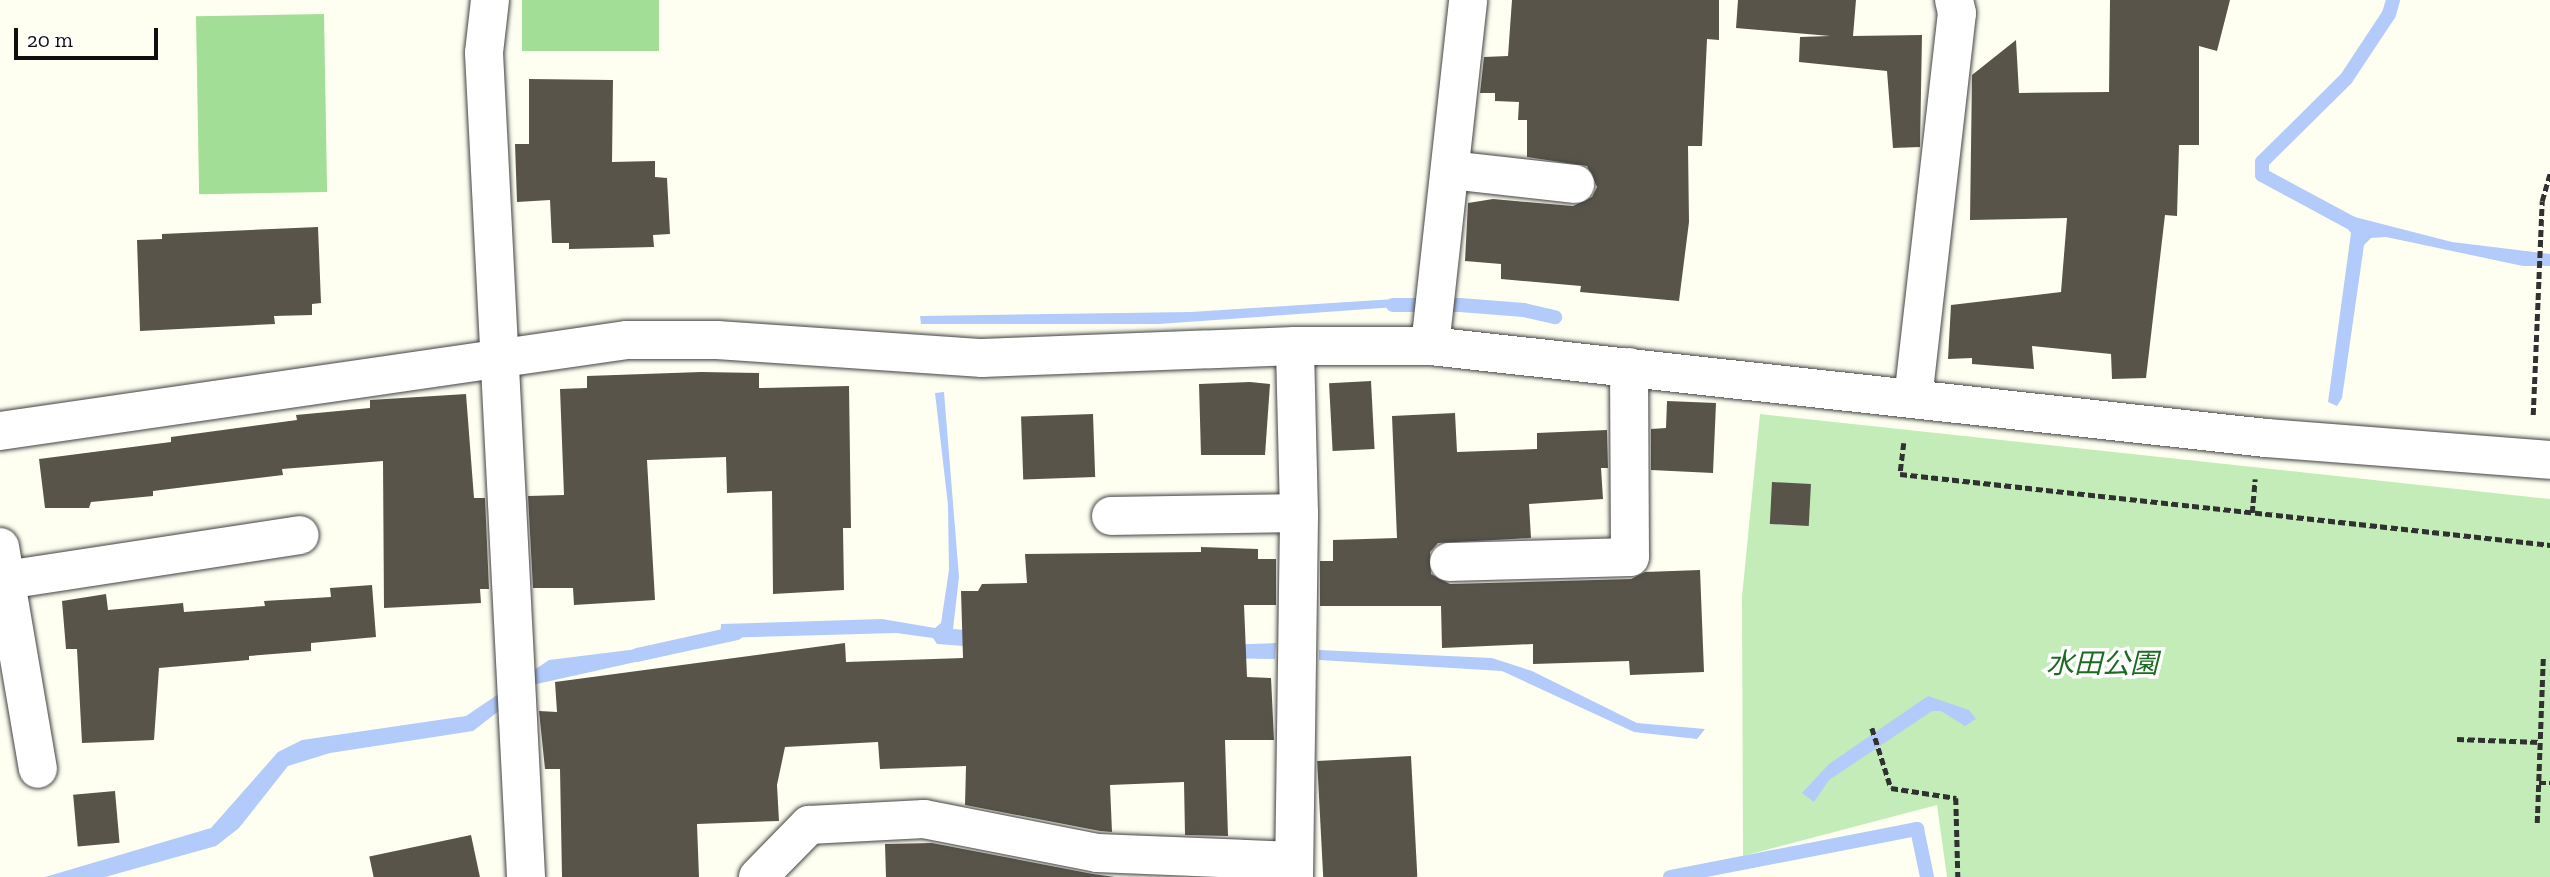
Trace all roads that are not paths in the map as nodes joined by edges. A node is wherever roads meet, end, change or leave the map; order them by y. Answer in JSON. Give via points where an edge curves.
{"nodes":[{"id":1,"x":490,"y":0,"type":"edge"},
{"id":2,"x":1468,"y":0,"type":"edge"},
{"id":3,"x":1954,"y":0,"type":"edge"},
{"id":4,"x":1450,"y":170,"type":"junction"},
{"id":5,"x":1575,"y":184,"type":"dead end"},
{"id":6,"x":1295,"y":346,"type":"junction"},
{"id":7,"x":1430,"y":346,"type":"junction"},
{"id":8,"x":498,"y":358,"type":"junction"},
{"id":9,"x":1629,"y":367,"type":"junction"},
{"id":10,"x":1910,"y":414,"type":"junction"},
{"id":11,"x":0,"y":431,"type":"edge"},
{"id":12,"x":2541,"y":459,"type":"edge"},
{"id":13,"x":1299,"y":513,"type":"junction"},
{"id":14,"x":1111,"y":516,"type":"dead end"},
{"id":15,"x":300,"y":535,"type":"dead end"},
{"id":16,"x":1449,"y":562,"type":"dead end"},
{"id":17,"x":3,"y":564,"type":"edge"},
{"id":18,"x":38,"y":769,"type":"dead end"},
{"id":19,"x":1294,"y":869,"type":"edge"},
{"id":20,"x":526,"y":877,"type":"edge"},
{"id":21,"x":758,"y":877,"type":"edge"}],
"edges":[{"from":1,"to":8,"type":"street","via":[[484,53]]},
{"from":2,"to":4,"type":"street"},
{"from":3,"to":10,"type":"street","via":[[1957,13]]},
{"from":4,"to":5,"type":"street"},
{"from":4,"to":7,"type":"street"},
{"from":6,"to":7,"type":"street"},
{"from":6,"to":8,"type":"street","via":[[982,358],[718,340],[627,340]]},
{"from":6,"to":13,"type":"street"},
{"from":7,"to":9,"type":"street"},
{"from":8,"to":11,"type":"street"},
{"from":8,"to":20,"type":"street"},
{"from":9,"to":10,"type":"street"},
{"from":9,"to":16,"type":"street","via":[[1630,557]]},
{"from":10,"to":12,"type":"street"},
{"from":13,"to":14,"type":"street"},
{"from":13,"to":19,"type":"street"},
{"from":15,"to":17,"type":"street"},
{"from":17,"to":18,"type":"street"},
{"from":19,"to":21,"type":"street","via":[[1097,853],[924,819],[809,825]]}]}
